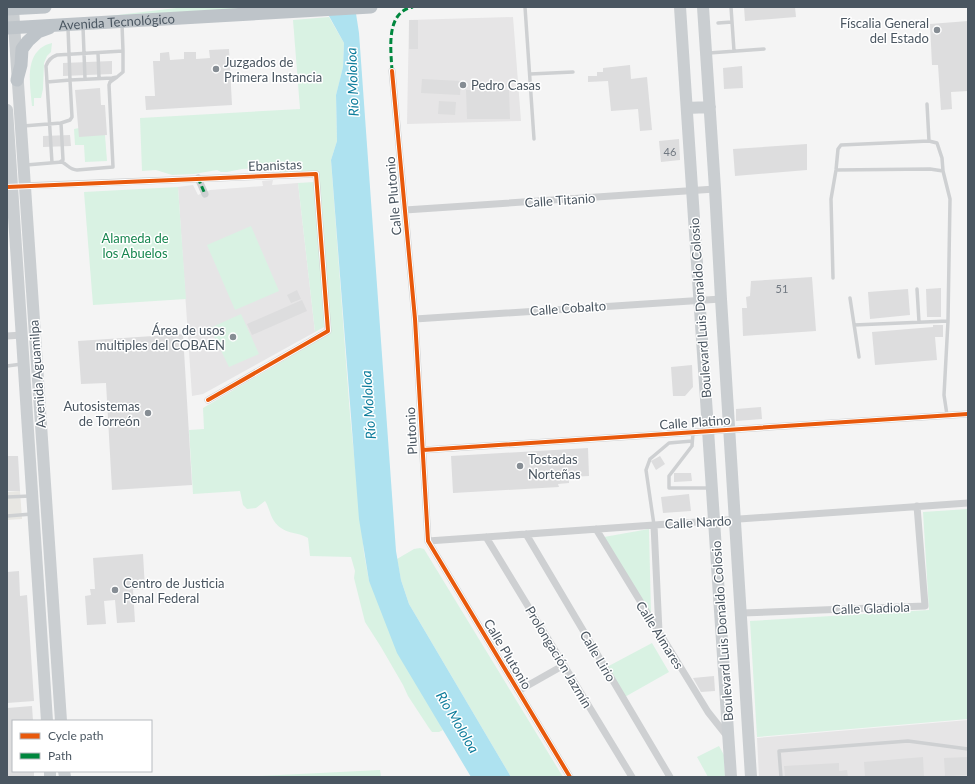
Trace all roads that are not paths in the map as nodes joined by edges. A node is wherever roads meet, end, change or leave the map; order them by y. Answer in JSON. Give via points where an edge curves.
{"nodes":[{"id":1,"x":45,"y":7,"type":"edge"},
{"id":2,"x":371,"y":7,"type":"edge"},
{"id":3,"x":525,"y":7,"type":"edge"},
{"id":4,"x":680,"y":7,"type":"edge"},
{"id":5,"x":703,"y":7,"type":"edge"},
{"id":6,"x":731,"y":7,"type":"edge"},
{"id":7,"x":10,"y":9,"type":"edge"},
{"id":8,"x":122,"y":21,"type":"junction"},
{"id":9,"x":732,"y":22,"type":"junction"},
{"id":10,"x":718,"y":23,"type":"dead end"},
{"id":11,"x":82,"y":24,"type":"junction"},
{"id":12,"x":62,"y":25,"type":"junction"},
{"id":13,"x":10,"y":28,"type":"edge"},
{"id":14,"x":764,"y":49,"type":"dead end"},
{"id":15,"x":123,"y":51,"type":"junction"},
{"id":16,"x":734,"y":51,"type":"junction"},
{"id":17,"x":84,"y":53,"type":"junction"},
{"id":18,"x":98,"y":53,"type":"junction"},
{"id":19,"x":706,"y":53,"type":"junction"},
{"id":20,"x":69,"y":54,"type":"junction"},
{"id":21,"x":392,"y":71,"type":"dead end"},
{"id":22,"x":574,"y":72,"type":"dead end"},
{"id":23,"x":530,"y":74,"type":"junction"},
{"id":24,"x":116,"y":77,"type":"junction"},
{"id":25,"x":99,"y":78,"type":"junction"},
{"id":26,"x":85,"y":79,"type":"junction"},
{"id":27,"x":17,"y":80,"type":"junction"},
{"id":28,"x":70,"y":80,"type":"junction"},
{"id":29,"x":47,"y":82,"type":"junction"},
{"id":30,"x":928,"y":104,"type":"dead end"},
{"id":31,"x":710,"y":107,"type":"junction"},
{"id":32,"x":687,"y":108,"type":"junction"},
{"id":33,"x":7,"y":110,"type":"edge"},
{"id":34,"x":61,"y":123,"type":"junction"},
{"id":35,"x":49,"y":124,"type":"junction"},
{"id":36,"x":20,"y":126,"type":"junction"},
{"id":37,"x":534,"y":139,"type":"dead end"},
{"id":38,"x":929,"y":141,"type":"junction"},
{"id":39,"x":59,"y":162,"type":"junction"},
{"id":40,"x":52,"y":163,"type":"junction"},
{"id":41,"x":23,"y":165,"type":"junction"},
{"id":42,"x":836,"y":170,"type":"junction"},
{"id":43,"x":943,"y":171,"type":"junction"},
{"id":44,"x":198,"y":178,"type":"junction"},
{"id":45,"x":25,"y":186,"type":"junction"},
{"id":46,"x":10,"y":187,"type":"edge"},
{"id":47,"x":715,"y":189,"type":"junction"},
{"id":48,"x":692,"y":191,"type":"junction"},
{"id":49,"x":205,"y":194,"type":"dead end"},
{"id":50,"x":405,"y":210,"type":"junction"},
{"id":51,"x":833,"y":278,"type":"dead end"},
{"id":52,"x":917,"y":289,"type":"dead end"},
{"id":53,"x":850,"y":298,"type":"dead end"},
{"id":54,"x":721,"y":299,"type":"junction"},
{"id":55,"x":699,"y":300,"type":"junction"},
{"id":56,"x":33,"y":315,"type":"junction"},
{"id":57,"x":415,"y":319,"type":"junction"},
{"id":58,"x":948,"y":321,"type":"junction"},
{"id":59,"x":919,"y":322,"type":"junction"},
{"id":60,"x":854,"y":326,"type":"junction"},
{"id":61,"x":22,"y":335,"type":"junction"},
{"id":62,"x":7,"y":336,"type":"edge"},
{"id":63,"x":859,"y":357,"type":"dead end"},
{"id":64,"x":36,"y":361,"type":"junction"},
{"id":65,"x":24,"y":364,"type":"junction"},
{"id":66,"x":7,"y":366,"type":"edge"},
{"id":67,"x":208,"y":400,"type":"dead end"},
{"id":68,"x":968,"y":414,"type":"edge"},
{"id":69,"x":947,"y":415,"type":"junction"},
{"id":70,"x":729,"y":430,"type":"junction"},
{"id":71,"x":707,"y":432,"type":"junction"},
{"id":72,"x":693,"y":433,"type":"junction"},
{"id":73,"x":692,"y":441,"type":"junction"},
{"id":74,"x":423,"y":450,"type":"junction"},
{"id":75,"x":712,"y":488,"type":"junction"},
{"id":76,"x":32,"y":496,"type":"junction"},
{"id":77,"x":7,"y":497,"type":"edge"},
{"id":78,"x":968,"y":503,"type":"edge"},
{"id":79,"x":917,"y":506,"type":"junction"},
{"id":80,"x":33,"y":514,"type":"junction"},
{"id":81,"x":7,"y":516,"type":"edge"},
{"id":82,"x":735,"y":520,"type":"junction"},
{"id":83,"x":714,"y":521,"type":"junction"},
{"id":84,"x":654,"y":525,"type":"junction"},
{"id":85,"x":596,"y":529,"type":"junction"},
{"id":86,"x":526,"y":534,"type":"junction"},
{"id":87,"x":486,"y":537,"type":"junction"},
{"id":88,"x":428,"y":541,"type":"junction"},
{"id":89,"x":742,"y":613,"type":"junction"},
{"id":90,"x":659,"y":633,"type":"junction"},
{"id":91,"x":564,"y":665,"type":"junction"},
{"id":92,"x":518,"y":691,"type":"junction"},
{"id":93,"x":47,"y":720,"type":"edge"},
{"id":94,"x":61,"y":720,"type":"edge"},
{"id":95,"x":728,"y":738,"type":"junction"},
{"id":96,"x":968,"y":749,"type":"edge"},
{"id":97,"x":570,"y":777,"type":"edge"},
{"id":98,"x":632,"y":777,"type":"edge"},
{"id":99,"x":670,"y":777,"type":"edge"},
{"id":100,"x":731,"y":777,"type":"edge"},
{"id":101,"x":751,"y":777,"type":"edge"},
{"id":102,"x":781,"y":777,"type":"edge"}],
"edges":[{"from":1,"to":7,"type":"highway","name":"Avenida Tecnológico"},
{"from":2,"to":8,"type":"highway","name":"Avenida Tecnológico"},
{"from":3,"to":23,"type":"lane"},
{"from":4,"to":32,"type":"main road","name":"Boulevard Luis Donaldo Colosio"},
{"from":5,"to":19,"type":"main road","name":"Boulevard Luis Donaldo Colosio"},
{"from":6,"to":9,"type":"lane"},
{"from":7,"to":13,"type":"main road","name":"Avenida Aguamilpa"},
{"from":8,"to":11,"type":"highway","name":"Avenida Tecnológico"},
{"from":8,"to":15,"type":"lane"},
{"from":9,"to":10,"type":"lane"},
{"from":9,"to":16,"type":"lane"},
{"from":11,"to":12,"type":"highway","name":"Avenida Tecnológico"},
{"from":11,"to":17,"type":"lane"},
{"from":12,"to":13,"type":"highway","name":"Avenida Tecnológico"},
{"from":12,"to":20,"type":"lane"},
{"from":12,"to":27,"type":"highway","via":[[38,32],[28,41],[22,49]]},
{"from":13,"to":27,"type":"main road","name":"Avenida Aguamilpa"},
{"from":14,"to":16,"type":"lane"},
{"from":15,"to":18,"type":"lane"},
{"from":15,"to":24,"type":"lane","via":[[123,72]]},
{"from":16,"to":19,"type":"lane"},
{"from":17,"to":18,"type":"lane"},
{"from":17,"to":20,"type":"lane"},
{"from":17,"to":26,"type":"lane"},
{"from":18,"to":25,"type":"lane"},
{"from":19,"to":31,"type":"main road","name":"Boulevard Luis Donaldo Colosio"},
{"from":20,"to":28,"type":"lane"},
{"from":20,"to":29,"type":"lane","via":[[49,59],[46,66]]},
{"from":21,"to":50,"type":"street","name":"Calle Plutonio"},
{"from":22,"to":23,"type":"lane"},
{"from":23,"to":37,"type":"lane"},
{"from":24,"to":25,"type":"lane"},
{"from":24,"to":39,"type":"lane","via":[[109,85],[113,167],[74,170]]},
{"from":25,"to":26,"type":"lane"},
{"from":26,"to":28,"type":"lane"},
{"from":27,"to":36,"type":"main road","name":"Avenida Aguamilpa"},
{"from":28,"to":29,"type":"lane"},
{"from":28,"to":34,"type":"lane","via":[[72,117]]},
{"from":29,"to":35,"type":"lane"},
{"from":30,"to":38,"type":"lane"},
{"from":31,"to":32,"type":"main road"},
{"from":31,"to":47,"type":"main road","name":"Boulevard Luis Donaldo Colosio"},
{"from":32,"to":48,"type":"main road","name":"Boulevard Luis Donaldo Colosio"},
{"from":33,"to":46,"type":"main road","name":"Avenida Aguamilpa"},
{"from":34,"to":35,"type":"lane"},
{"from":34,"to":39,"type":"lane","via":[[63,160]]},
{"from":35,"to":36,"type":"lane"},
{"from":35,"to":40,"type":"lane"},
{"from":36,"to":41,"type":"main road","name":"Avenida Aguamilpa"},
{"from":38,"to":42,"type":"lane","via":[[841,145],[838,149]]},
{"from":38,"to":43,"type":"lane","via":[[936,143],[939,148]]},
{"from":39,"to":40,"type":"lane"},
{"from":40,"to":41,"type":"lane"},
{"from":41,"to":45,"type":"main road","name":"Avenida Aguamilpa"},
{"from":42,"to":43,"type":"lane"},
{"from":42,"to":51,"type":"lane","via":[[831,199]]},
{"from":43,"to":58,"type":"lane","via":[[950,199]]},
{"from":44,"to":45,"type":"street","name":"Ebanistas"},
{"from":44,"to":49,"type":"street"},
{"from":44,"to":67,"type":"street","name":"Ebanistas","via":[[316,174],[328,331]]},
{"from":45,"to":46,"type":"street","name":"Ebanistas"},
{"from":45,"to":56,"type":"main road","name":"Avenida Aguamilpa"},
{"from":46,"to":61,"type":"main road","name":"Avenida Aguamilpa"},
{"from":47,"to":48,"type":"street","name":"Calle Titanio"},
{"from":47,"to":54,"type":"main road","name":"Boulevard Luis Donaldo Colosio"},
{"from":48,"to":50,"type":"street","name":"Calle Titanio"},
{"from":48,"to":55,"type":"main road","name":"Boulevard Luis Donaldo Colosio"},
{"from":50,"to":57,"type":"street","name":"Calle Plutonio"},
{"from":52,"to":59,"type":"lane"},
{"from":53,"to":60,"type":"lane"},
{"from":54,"to":55,"type":"street","name":"Calle Cobalto"},
{"from":54,"to":70,"type":"main road","name":"Boulevard Luis Donaldo Colosio"},
{"from":55,"to":57,"type":"street","name":"Calle Cobalto"},
{"from":55,"to":71,"type":"main road","name":"Boulevard Luis Donaldo Colosio"},
{"from":56,"to":61,"type":"main road"},
{"from":56,"to":64,"type":"main road","name":"Avenida Aguamilpa"},
{"from":57,"to":74,"type":"street","name":"Plutonio"},
{"from":58,"to":59,"type":"lane"},
{"from":58,"to":69,"type":"lane","via":[[944,395]]},
{"from":59,"to":60,"type":"lane"},
{"from":60,"to":63,"type":"lane"},
{"from":61,"to":62,"type":"street"},
{"from":61,"to":64,"type":"main road"},
{"from":61,"to":65,"type":"main road","name":"Avenida Aguamilpa"},
{"from":64,"to":94,"type":"main road","name":"Avenida Aguamilpa"},
{"from":65,"to":66,"type":"lane"},
{"from":65,"to":76,"type":"main road","name":"Avenida Aguamilpa"},
{"from":68,"to":69,"type":"street","name":"Calle Platino"},
{"from":69,"to":70,"type":"street","name":"Calle Platino"},
{"from":70,"to":71,"type":"street","name":"Calle Platino"},
{"from":70,"to":82,"type":"main road","name":"Boulevard Luis Donaldo Colosio"},
{"from":71,"to":72,"type":"street","name":"Calle Platino"},
{"from":71,"to":75,"type":"main road","name":"Boulevard Luis Donaldo Colosio"},
{"from":72,"to":73,"type":"lane"},
{"from":72,"to":74,"type":"street","name":"Calle Platino"},
{"from":73,"to":75,"type":"lane","via":[[692,446],[669,476],[669,488]]},
{"from":73,"to":84,"type":"lane","via":[[668,443],[650,459],[646,470]]},
{"from":74,"to":88,"type":"street","name":"Plutonio"},
{"from":75,"to":83,"type":"main road","name":"Boulevard Luis Donaldo Colosio"},
{"from":76,"to":77,"type":"lane"},
{"from":76,"to":80,"type":"main road","name":"Avenida Aguamilpa"},
{"from":78,"to":79,"type":"street","name":"Calle Nardo"},
{"from":79,"to":82,"type":"street","name":"Calle Nardo"},
{"from":79,"to":89,"type":"street","name":"Calle Gladiola","via":[[925,606]]},
{"from":80,"to":81,"type":"lane"},
{"from":80,"to":93,"type":"main road","name":"Avenida Aguamilpa"},
{"from":82,"to":83,"type":"street","name":"Calle Nardo"},
{"from":82,"to":89,"type":"main road","name":"Boulevard Luis Donaldo Colosio"},
{"from":83,"to":84,"type":"street","name":"Calle Nardo"},
{"from":83,"to":95,"type":"main road","name":"Boulevard Luis Donaldo Colosio"},
{"from":84,"to":85,"type":"street","name":"Calle Nardo"},
{"from":84,"to":90,"type":"street"},
{"from":85,"to":86,"type":"street","name":"Calle Nardo"},
{"from":85,"to":90,"type":"street","name":"Calle Almares"},
{"from":86,"to":87,"type":"street","name":"Calle Nardo"},
{"from":86,"to":99,"type":"street","name":"Calle Lirio"},
{"from":87,"to":88,"type":"street","name":"Calle Nardo"},
{"from":87,"to":91,"type":"street","name":"Prolongación Jazmín"},
{"from":88,"to":92,"type":"street","name":"Calle Plutonio"},
{"from":89,"to":101,"type":"main road","name":"Boulevard Luis Donaldo Colosio"},
{"from":90,"to":95,"type":"street","name":"Calle Almares","via":[[708,712]]},
{"from":91,"to":92,"type":"street"},
{"from":91,"to":98,"type":"street","name":"Prolongación Jazmín"},
{"from":92,"to":97,"type":"street","name":"Calle Plutonio"},
{"from":95,"to":100,"type":"main road","name":"Boulevard Luis Donaldo Colosio"},
{"from":96,"to":102,"type":"lane","via":[[908,741],[779,751]]}]}
